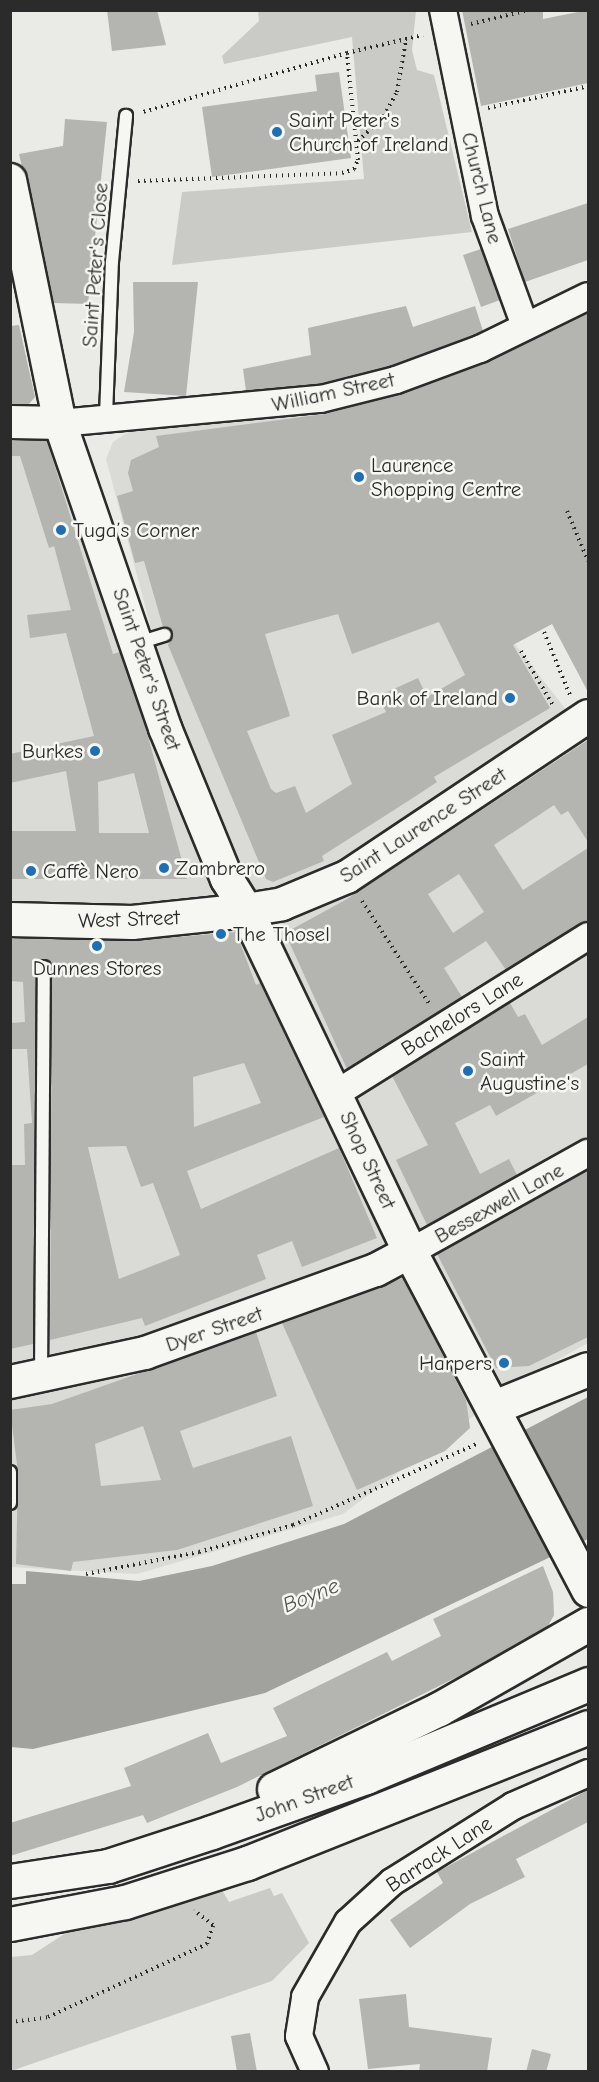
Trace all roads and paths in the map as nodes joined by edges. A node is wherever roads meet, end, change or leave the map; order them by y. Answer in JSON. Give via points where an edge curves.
{"nodes":[{"id":1,"x":529,"y":10,"type":"edge"},
{"id":2,"x":444,"y":20,"type":"edge"},
{"id":3,"x":406,"y":40,"type":"junction"},
{"id":4,"x":347,"y":53,"type":"junction"},
{"id":5,"x":585,"y":87,"type":"dead end"},
{"id":6,"x":464,"y":113,"type":"junction"},
{"id":7,"x":126,"y":116,"type":"joint"},
{"id":8,"x":358,"y":141,"type":"junction"},
{"id":9,"x":10,"y":180,"type":"edge"},
{"id":10,"x":120,"y":180,"type":"junction"},
{"id":11,"x":588,"y":296,"type":"edge"},
{"id":12,"x":525,"y":326,"type":"junction"},
{"id":13,"x":106,"y":416,"type":"junction"},
{"id":14,"x":10,"y":422,"type":"edge"},
{"id":15,"x":60,"y":423,"type":"junction"},
{"id":16,"x":567,"y":511,"type":"dead end"},
{"id":17,"x":588,"y":561,"type":"edge"},
{"id":18,"x":544,"y":632,"type":"dead end"},
{"id":19,"x":521,"y":651,"type":"dead end"},
{"id":20,"x":579,"y":722,"type":"edge"},
{"id":21,"x":347,"y":877,"type":"junction"},
{"id":22,"x":246,"y":910,"type":"junction"},
{"id":23,"x":10,"y":919,"type":"edge"},
{"id":24,"x":588,"y":936,"type":"edge"},
{"id":25,"x":44,"y":967,"type":"dead end"},
{"id":26,"x":444,"y":1026,"type":"junction"},
{"id":27,"x":337,"y":1093,"type":"junction"},
{"id":28,"x":588,"y":1153,"type":"edge"},
{"id":29,"x":410,"y":1252,"type":"junction"},
{"id":30,"x":588,"y":1369,"type":"edge"},
{"id":31,"x":26,"y":1380,"type":"edge"},
{"id":32,"x":494,"y":1424,"type":"junction"},
{"id":33,"x":10,"y":1472,"type":"edge"},
{"id":34,"x":10,"y":1503,"type":"edge"},
{"id":35,"x":581,"y":1570,"type":"edge"},
{"id":36,"x":86,"y":1574,"type":"dead end"},
{"id":37,"x":588,"y":1624,"type":"edge"},
{"id":38,"x":588,"y":1684,"type":"edge"},
{"id":39,"x":588,"y":1727,"type":"edge"},
{"id":40,"x":588,"y":1773,"type":"edge"},
{"id":41,"x":212,"y":1832,"type":"junction"},
{"id":42,"x":10,"y":1881,"type":"edge"},
{"id":43,"x":198,"y":1905,"type":"dead end"},
{"id":44,"x":10,"y":1924,"type":"edge"},
{"id":45,"x":10,"y":2022,"type":"edge"},
{"id":46,"x":315,"y":2072,"type":"edge"}],
"edges":[{"from":1,"to":2,"type":"path"},
{"from":2,"to":3,"type":"path"},
{"from":2,"to":6,"type":"street","name":"Church Lane"},
{"from":3,"to":4,"type":"path"},
{"from":3,"to":8,"type":"path","via":[[404,70],[393,100],[384,116]]},
{"from":4,"to":7,"type":"path"},
{"from":4,"to":8,"type":"path"},
{"from":5,"to":6,"type":"path"},
{"from":6,"to":12,"type":"street","name":"Church Lane","via":[[485,216]]},
{"from":7,"to":10,"type":"lane","name":"Saint Peter's Close"},
{"from":8,"to":10,"type":"path","via":[[354,169],[342,172],[161,183]]},
{"from":9,"to":15,"type":"street","name":"Saint Peter's Street"},
{"from":10,"to":13,"type":"lane","name":"Saint Peter's Close"},
{"from":11,"to":12,"type":"street","name":"William Street"},
{"from":12,"to":13,"type":"street","name":"William Street","via":[[396,380],[321,399],[226,412]]},
{"from":13,"to":15,"type":"street","name":"William Street"},
{"from":14,"to":15,"type":"street"},
{"from":15,"to":22,"type":"street","name":"Saint Peter's Street","via":[[151,639],[165,728],[227,879]]},
{"from":16,"to":17,"type":"path"},
{"from":18,"to":20,"type":"path"},
{"from":19,"to":20,"type":"path"},
{"from":20,"to":21,"type":"street","name":"Saint Laurence Street"},
{"from":21,"to":22,"type":"street","name":"Saint Laurence Street","via":[[282,904]]},
{"from":21,"to":26,"type":"path"},
{"from":22,"to":23,"type":"main road","name":"West Street","via":[[132,922]]},
{"from":22,"to":27,"type":"main road","name":"Shop Street"},
{"from":24,"to":26,"type":"street","name":"Bachelors Lane"},
{"from":25,"to":31,"type":"lane"},
{"from":26,"to":27,"type":"street","name":"Bachelors Lane"},
{"from":27,"to":29,"type":"main road","name":"Shop Street"},
{"from":28,"to":29,"type":"street","name":"Bessexwell Lane"},
{"from":29,"to":31,"type":"street","name":"Dyer Street","via":[[365,1274],[145,1353]]},
{"from":29,"to":32,"type":"main road","name":"Shop Street"},
{"from":30,"to":32,"type":"main road"},
{"from":32,"to":35,"type":"main road","name":"Shop Street"},
{"from":32,"to":36,"type":"path","via":[[292,1524],[199,1552]]},
{"from":33,"to":34,"type":"lane"},
{"from":37,"to":41,"type":"main road","via":[[439,1709],[231,1809]]},
{"from":38,"to":41,"type":"main road","name":"John Street","via":[[366,1777]]},
{"from":39,"to":44,"type":"main road","name":"John Street","via":[[247,1863],[125,1902]]},
{"from":40,"to":46,"type":"street","name":"Barrack Lane","via":[[513,1806],[392,1882],[348,1922],[305,1997],[299,2036]]},
{"from":41,"to":42,"type":"main road","name":"John Street","via":[[108,1866]]},
{"from":43,"to":45,"type":"path","via":[[196,1916],[213,1925],[207,1944],[48,2017]]}]}
